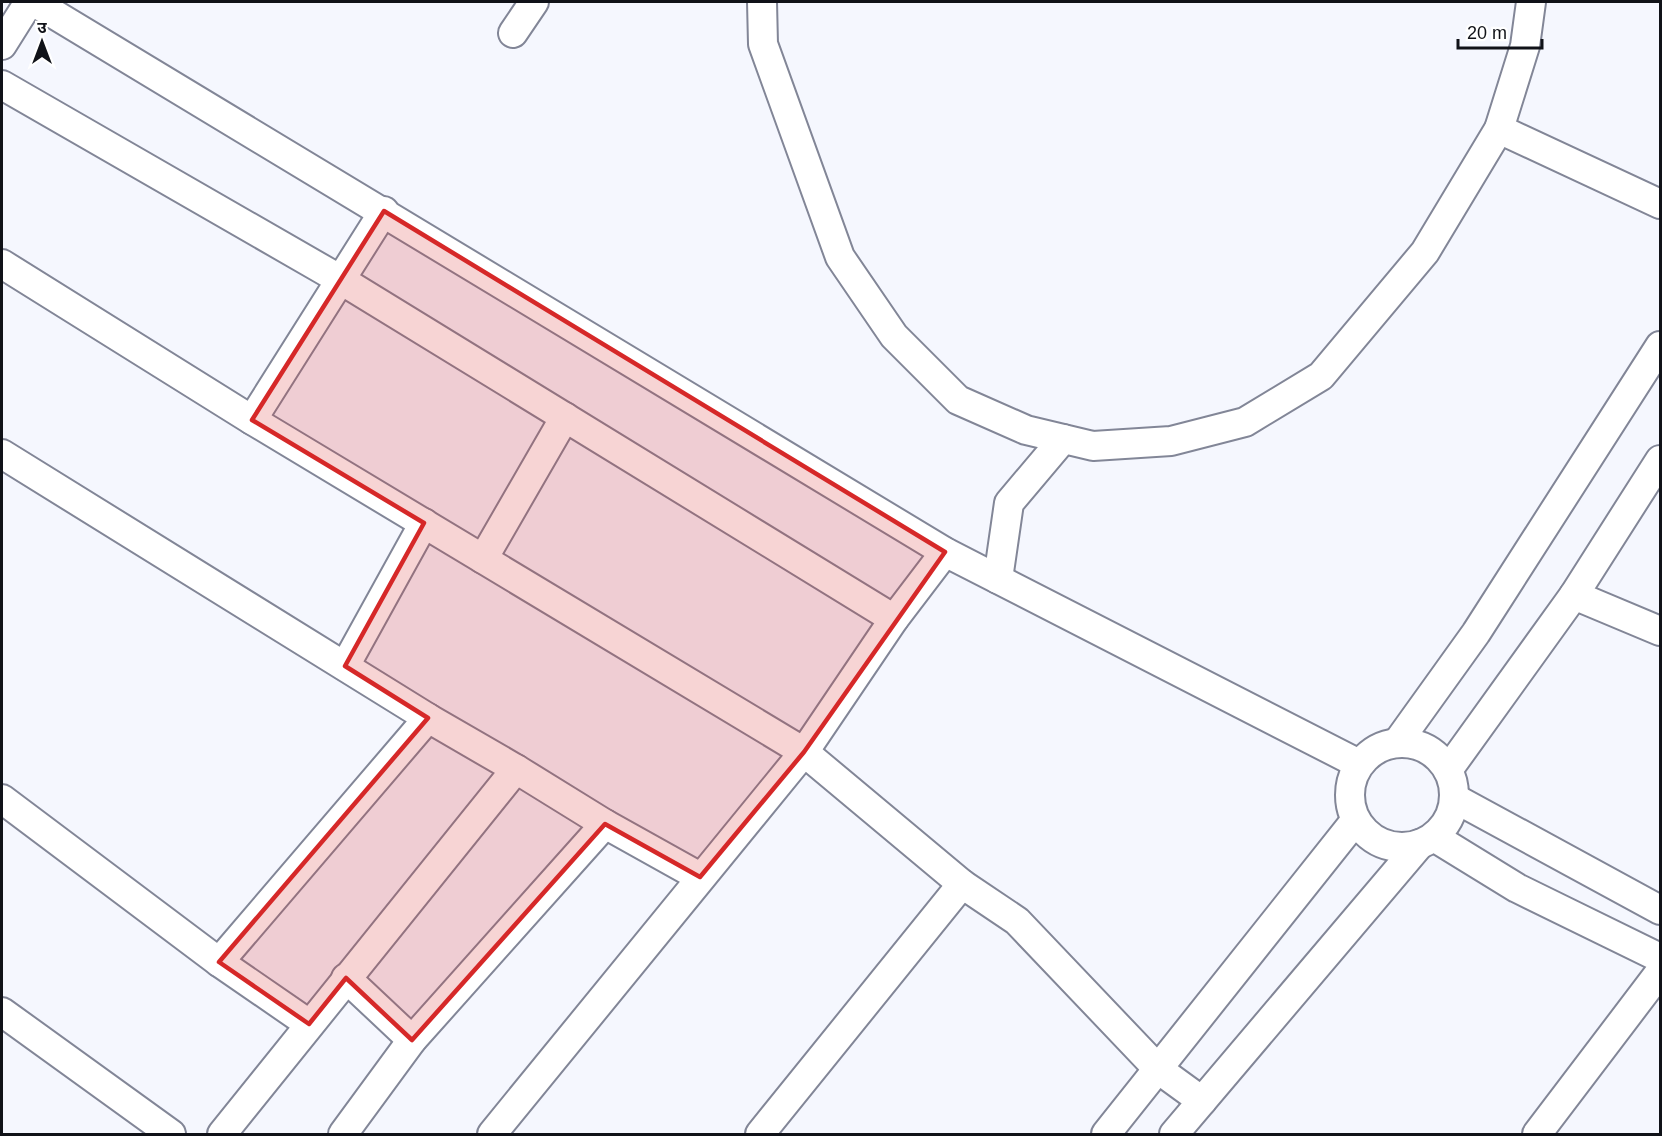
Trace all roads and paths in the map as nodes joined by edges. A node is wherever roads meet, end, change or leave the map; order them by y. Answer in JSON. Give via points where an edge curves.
{"nodes":[{"id":1,"x":29,"y":2,"type":"edge"},
{"id":2,"x":34,"y":2,"type":"edge"},
{"id":3,"x":534,"y":2,"type":"edge"},
{"id":4,"x":762,"y":2,"type":"edge"},
{"id":5,"x":1531,"y":2,"type":"edge"},
{"id":6,"x":513,"y":33,"type":"dead end"},
{"id":7,"x":2,"y":45,"type":"edge"},
{"id":8,"x":2,"y":85,"type":"edge"},
{"id":9,"x":1499,"y":129,"type":"junction"},
{"id":10,"x":1660,"y":204,"type":"edge"},
{"id":11,"x":384,"y":211,"type":"junction"},
{"id":12,"x":2,"y":264,"type":"edge"},
{"id":13,"x":341,"y":280,"type":"junction"},
{"id":14,"x":1660,"y":346,"type":"edge"},
{"id":15,"x":565,"y":417,"type":"junction"},
{"id":16,"x":252,"y":420,"type":"junction"},
{"id":17,"x":1063,"y":439,"type":"junction"},
{"id":18,"x":2,"y":454,"type":"edge"},
{"id":19,"x":1660,"y":460,"type":"edge"},
{"id":20,"x":424,"y":523,"type":"junction"},
{"id":21,"x":945,"y":552,"type":"junction"},
{"id":22,"x":483,"y":560,"type":"junction"},
{"id":23,"x":998,"y":579,"type":"junction"},
{"id":24,"x":1574,"y":595,"type":"junction"},
{"id":25,"x":894,"y":619,"type":"junction"},
{"id":26,"x":1660,"y":631,"type":"edge"},
{"id":27,"x":345,"y":666,"type":"junction"},
{"id":28,"x":428,"y":718,"type":"junction"},
{"id":29,"x":1397,"y":742,"type":"junction"},
{"id":30,"x":804,"y":752,"type":"junction"},
{"id":31,"x":1359,"y":764,"type":"junction"},
{"id":32,"x":516,"y":769,"type":"junction"},
{"id":33,"x":1448,"y":770,"type":"junction"},
{"id":34,"x":1454,"y":798,"type":"junction"},
{"id":35,"x":2,"y":799,"type":"edge"},
{"id":36,"x":1355,"y":821,"type":"junction"},
{"id":37,"x":605,"y":824,"type":"junction"},
{"id":38,"x":1427,"y":840,"type":"junction"},
{"id":39,"x":700,"y":877,"type":"junction"},
{"id":40,"x":962,"y":884,"type":"junction"},
{"id":41,"x":1660,"y":910,"type":"edge"},
{"id":42,"x":1660,"y":958,"type":"edge"},
{"id":43,"x":219,"y":962,"type":"junction"},
{"id":44,"x":1660,"y":972,"type":"edge"},
{"id":45,"x":346,"y":978,"type":"junction"},
{"id":46,"x":2,"y":1012,"type":"edge"},
{"id":47,"x":309,"y":1024,"type":"junction"},
{"id":48,"x":412,"y":1040,"type":"junction"},
{"id":49,"x":1158,"y":1069,"type":"junction"},
{"id":50,"x":1202,"y":1101,"type":"junction"},
{"id":51,"x":352,"y":1131,"type":"edge"},
{"id":52,"x":171,"y":1134,"type":"edge"},
{"id":53,"x":222,"y":1134,"type":"edge"},
{"id":54,"x":492,"y":1134,"type":"edge"},
{"id":55,"x":760,"y":1134,"type":"edge"},
{"id":56,"x":1106,"y":1134,"type":"edge"},
{"id":57,"x":1174,"y":1134,"type":"edge"},
{"id":58,"x":1537,"y":1134,"type":"edge"}],
"edges":[{"from":1,"to":7,"type":"street"},
{"from":2,"to":11,"type":"street"},
{"from":3,"to":6,"type":"street"},
{"from":4,"to":17,"type":"street","via":[[763,44],[840,257],[894,336],[958,400],[1026,430]]},
{"from":5,"to":9,"type":"street","via":[[1525,46]]},
{"from":8,"to":13,"type":"street"},
{"from":9,"to":10,"type":"street"},
{"from":9,"to":17,"type":"street","via":[[1425,252],[1321,376],[1245,422],[1170,441],[1093,446]]},
{"from":11,"to":13,"type":"street"},
{"from":11,"to":21,"type":"street"},
{"from":12,"to":16,"type":"street"},
{"from":13,"to":15,"type":"street"},
{"from":13,"to":16,"type":"street"},
{"from":14,"to":29,"type":"street","via":[[1476,633]]},
{"from":15,"to":22,"type":"street"},
{"from":15,"to":25,"type":"street"},
{"from":16,"to":20,"type":"street"},
{"from":17,"to":23,"type":"street","via":[[1009,503]]},
{"from":18,"to":27,"type":"street"},
{"from":19,"to":24,"type":"street"},
{"from":20,"to":22,"type":"street"},
{"from":20,"to":27,"type":"street"},
{"from":21,"to":23,"type":"street"},
{"from":21,"to":25,"type":"street"},
{"from":22,"to":30,"type":"street"},
{"from":23,"to":31,"type":"street"},
{"from":24,"to":26,"type":"street"},
{"from":24,"to":33,"type":"street"},
{"from":25,"to":30,"type":"street"},
{"from":27,"to":28,"type":"street"},
{"from":28,"to":32,"type":"street"},
{"from":28,"to":43,"type":"street"},
{"from":29,"to":31,"type":"street","via":[[1370,753]]},
{"from":29,"to":33,"type":"street","via":[[1426,749],[1439,757]]},
{"from":30,"to":39,"type":"street"},
{"from":30,"to":40,"type":"street"},
{"from":31,"to":36,"type":"street","via":[[1349,791]]},
{"from":32,"to":37,"type":"street"},
{"from":32,"to":45,"type":"street"},
{"from":33,"to":34,"type":"street"},
{"from":34,"to":38,"type":"street","via":[[1444,826]]},
{"from":34,"to":41,"type":"street"},
{"from":35,"to":43,"type":"street"},
{"from":36,"to":38,"type":"street","via":[[1371,837],[1391,846],[1406,847]]},
{"from":36,"to":49,"type":"street"},
{"from":37,"to":39,"type":"street"},
{"from":37,"to":48,"type":"street"},
{"from":38,"to":42,"type":"street"},
{"from":38,"to":50,"type":"street"},
{"from":39,"to":54,"type":"street"},
{"from":40,"to":49,"type":"street","via":[[1017,921]]},
{"from":40,"to":55,"type":"street"},
{"from":43,"to":47,"type":"street"},
{"from":44,"to":58,"type":"street"},
{"from":45,"to":47,"type":"street"},
{"from":45,"to":48,"type":"street"},
{"from":46,"to":52,"type":"street"},
{"from":47,"to":53,"type":"street"},
{"from":48,"to":51,"type":"street"},
{"from":49,"to":50,"type":"street"},
{"from":49,"to":56,"type":"street"},
{"from":50,"to":57,"type":"street"}]}
